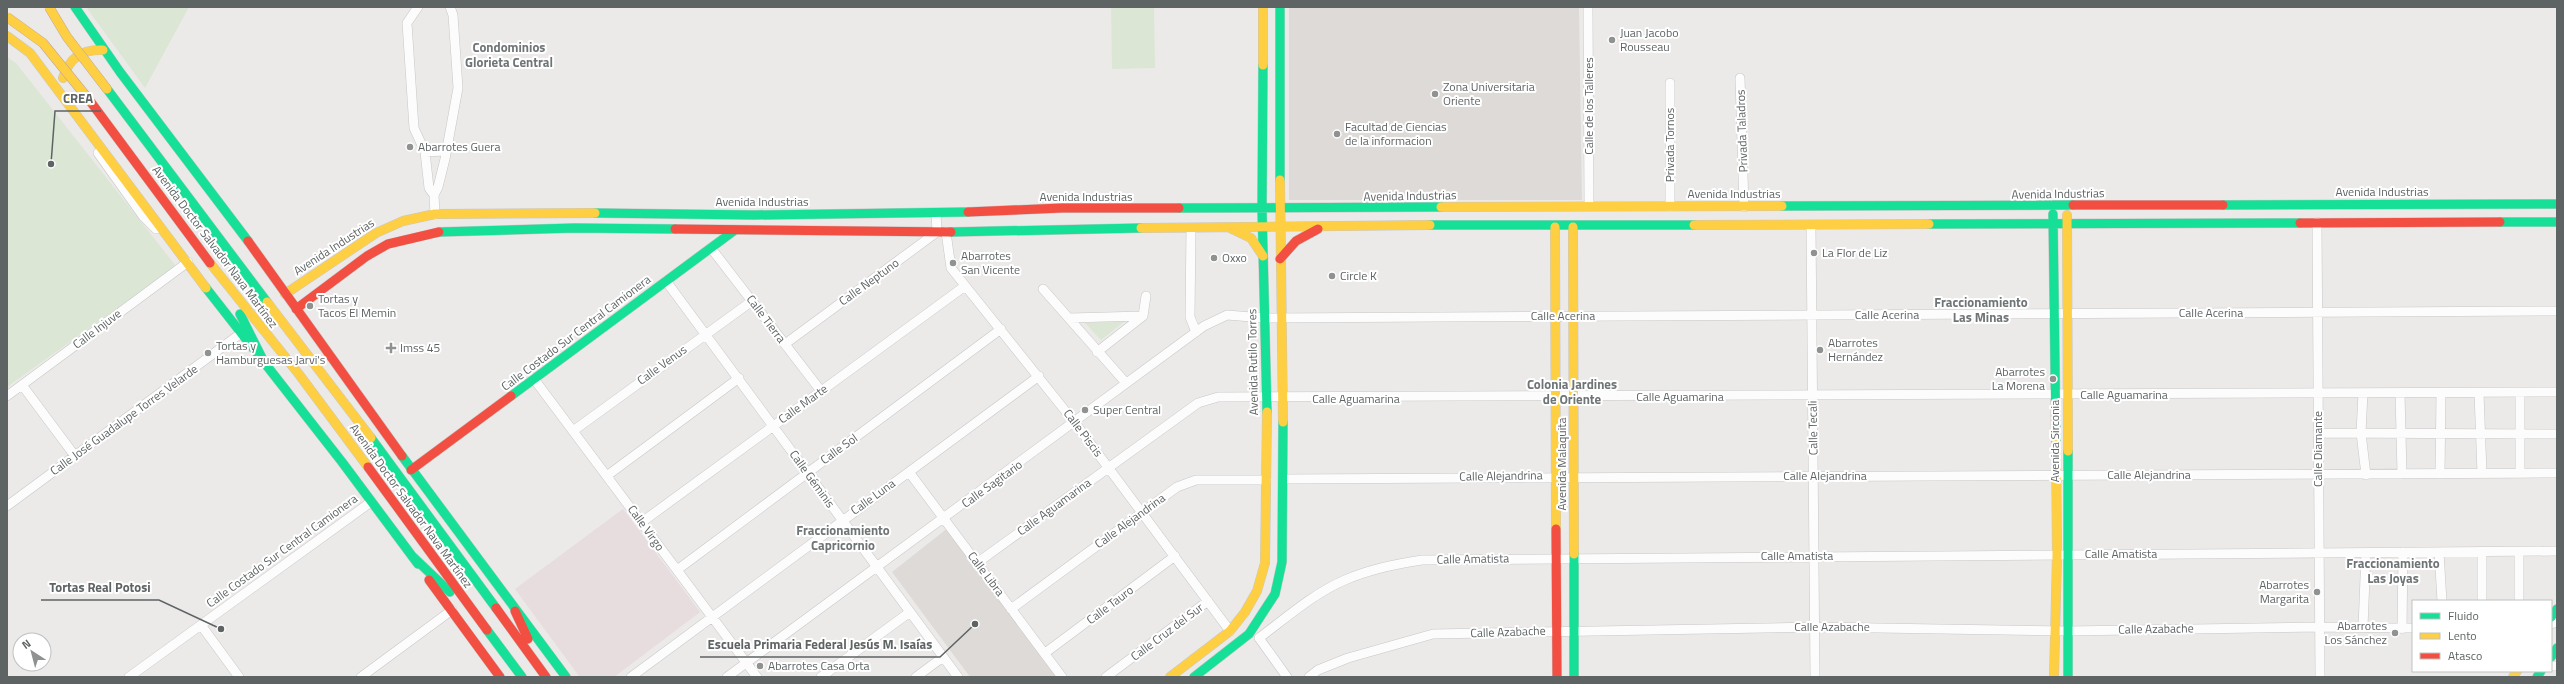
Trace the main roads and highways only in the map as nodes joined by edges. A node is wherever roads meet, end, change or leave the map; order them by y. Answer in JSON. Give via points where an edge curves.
{"nodes":[{"id":1,"x":76,"y":7,"type":"edge"},
{"id":2,"x":1263,"y":7,"type":"edge"},
{"id":3,"x":1280,"y":7,"type":"edge"},
{"id":4,"x":51,"y":9,"type":"edge"},
{"id":5,"x":7,"y":17,"type":"edge"},
{"id":6,"x":7,"y":36,"type":"edge"},
{"id":7,"x":104,"y":50,"type":"junction"},
{"id":8,"x":61,"y":96,"type":"junction"},
{"id":9,"x":2557,"y":204,"type":"edge"},
{"id":10,"x":2067,"y":205,"type":"junction"},
{"id":11,"x":2054,"y":206,"type":"junction"},
{"id":12,"x":1262,"y":209,"type":"junction"},
{"id":13,"x":1280,"y":209,"type":"junction"},
{"id":14,"x":565,"y":213,"type":"junction"},
{"id":15,"x":780,"y":214,"type":"junction"},
{"id":16,"x":755,"y":215,"type":"junction"},
{"id":17,"x":2053,"y":222,"type":"junction"},
{"id":18,"x":2066,"y":222,"type":"junction"},
{"id":19,"x":2557,"y":222,"type":"edge"},
{"id":20,"x":1263,"y":226,"type":"junction"},
{"id":21,"x":1324,"y":226,"type":"junction"},
{"id":22,"x":1229,"y":227,"type":"junction"},
{"id":23,"x":1280,"y":227,"type":"junction"},
{"id":24,"x":1555,"y":227,"type":"junction"},
{"id":25,"x":1573,"y":227,"type":"junction"},
{"id":26,"x":526,"y":229,"type":"junction"},
{"id":27,"x":734,"y":231,"type":"junction"},
{"id":28,"x":779,"y":231,"type":"junction"},
{"id":29,"x":1263,"y":256,"type":"junction"},
{"id":30,"x":1280,"y":259,"type":"junction"},
{"id":31,"x":232,"y":294,"type":"junction"},
{"id":32,"x":285,"y":294,"type":"junction"},
{"id":33,"x":296,"y":309,"type":"junction"},
{"id":34,"x":264,"y":362,"type":"junction"},
{"id":35,"x":337,"y":396,"type":"junction"},
{"id":36,"x":392,"y":444,"type":"junction"},
{"id":37,"x":411,"y":470,"type":"junction"},
{"id":38,"x":412,"y":556,"type":"junction"},
{"id":39,"x":516,"y":611,"type":"junction"},
{"id":40,"x":481,"y":621,"type":"junction"},
{"id":41,"x":500,"y":677,"type":"edge"},
{"id":42,"x":522,"y":677,"type":"edge"},
{"id":43,"x":546,"y":677,"type":"edge"},
{"id":44,"x":555,"y":677,"type":"edge"},
{"id":45,"x":566,"y":677,"type":"edge"},
{"id":46,"x":1170,"y":677,"type":"edge"},
{"id":47,"x":1194,"y":677,"type":"edge"},
{"id":48,"x":1557,"y":677,"type":"edge"},
{"id":49,"x":1574,"y":677,"type":"edge"},
{"id":50,"x":2054,"y":677,"type":"edge"},
{"id":51,"x":2068,"y":677,"type":"edge"}],
"edges":[{"from":1,"to":7,"type":"main road","name":"Avenida Doctor Salvador Nava Martínez"},
{"from":2,"to":12,"type":"main road","name":"Avenida Rutilo Torres"},
{"from":3,"to":13,"type":"main road"},
{"from":4,"to":35,"type":"main road","name":"Avenida Doctor Salvador Nava Martínez","bridge":true,"via":[[67,37]]},
{"from":5,"to":31,"type":"main road","name":"Avenida Doctor Salvador Nava Martínez","bridge":true,"via":[[43,42],[90,101]]},
{"from":6,"to":8,"type":"main road","via":[[30,54]]},
{"from":7,"to":8,"type":"main road","via":[[84,50],[72,60],[65,72]]},
{"from":7,"to":32,"type":"main road","name":"Avenida Doctor Salvador Nava Martínez"},
{"from":8,"to":34,"type":"main road","via":[[240,334]]},
{"from":9,"to":10,"type":"main road","name":"Avenida Industrias"},
{"from":10,"to":11,"type":"main road","name":"Avenida Industrias"},
{"from":10,"to":18,"type":"main road","name":"Avenida Sirconia"},
{"from":11,"to":13,"type":"main road","name":"Avenida Industrias"},
{"from":11,"to":17,"type":"main road","name":"Avenida Sirconia"},
{"from":12,"to":13,"type":"main road","name":"Avenida Industrias"},
{"from":12,"to":15,"type":"main road","name":"Avenida Industrias","via":[[1062,208],[936,213]]},
{"from":12,"to":20,"type":"main road","name":"Avenida Rutilo Torres"},
{"from":13,"to":23,"type":"main road"},
{"from":14,"to":16,"type":"main road","name":"Avenida Industrias"},
{"from":14,"to":26,"type":"main road","via":[[556,222]]},
{"from":14,"to":32,"type":"main road","name":"Avenida Industrias","via":[[435,214],[403,221],[376,233]]},
{"from":15,"to":16,"type":"main road","name":"Avenida Industrias"},
{"from":15,"to":28,"type":"main road"},
{"from":16,"to":27,"type":"main road","name":"Calle Costado Sur Central Camionera"},
{"from":17,"to":18,"type":"main road"},
{"from":17,"to":25,"type":"main road"},
{"from":17,"to":50,"type":"main road","name":"Avenida Sirconia","via":[[2057,555]]},
{"from":18,"to":19,"type":"main road"},
{"from":18,"to":51,"type":"main road","name":"Avenida Sirconia"},
{"from":20,"to":22,"type":"main road"},
{"from":20,"to":23,"type":"main road"},
{"from":20,"to":29,"type":"main road","name":"Avenida Rutilo Torres"},
{"from":21,"to":23,"type":"main road"},
{"from":21,"to":24,"type":"main road"},
{"from":21,"to":30,"type":"main road","via":[[1291,244]]},
{"from":22,"to":28,"type":"main road","via":[[942,232]]},
{"from":22,"to":29,"type":"main road","via":[[1251,238]]},
{"from":23,"to":30,"type":"main road"},
{"from":24,"to":25,"type":"main road"},
{"from":24,"to":48,"type":"main road","name":"Avenida Malaquita"},
{"from":25,"to":49,"type":"main road","name":"Avenida Malaquita"},
{"from":26,"to":27,"type":"main road"},
{"from":26,"to":33,"type":"main road","via":[[443,231],[388,244]]},
{"from":27,"to":28,"type":"main road"},
{"from":27,"to":37,"type":"main road","name":"Calle Costado Sur Central Camionera"},
{"from":29,"to":46,"type":"main road","name":"Avenida Rutilo Torres","via":[[1267,398],[1265,563],[1246,612],[1230,631]]},
{"from":30,"to":47,"type":"main road","via":[[1284,478],[1282,562],[1276,594],[1249,634]]},
{"from":31,"to":34,"type":"main road"},
{"from":31,"to":40,"type":"main road","name":"Avenida Doctor Salvador Nava Martínez","via":[[298,372]]},
{"from":32,"to":33,"type":"main road","name":"Avenida Doctor Salvador Nava Martínez"},
{"from":33,"to":36,"type":"main road","name":"Avenida Doctor Salvador Nava Martínez"},
{"from":34,"to":38,"type":"main road"},
{"from":35,"to":36,"type":"main road","via":[[352,406],[377,433]]},
{"from":35,"to":43,"type":"main road","name":"Avenida Doctor Salvador Nava Martínez","via":[[394,466]]},
{"from":36,"to":37,"type":"main road","name":"Avenida Doctor Salvador Nava Martínez"},
{"from":37,"to":39,"type":"main road","name":"Avenida Doctor Salvador Nava Martínez"},
{"from":38,"to":40,"type":"main road"},
{"from":38,"to":41,"type":"main road"},
{"from":39,"to":44,"type":"main road","via":[[524,634]]},
{"from":39,"to":45,"type":"main road","name":"Avenida Doctor Salvador Nava Martínez"},
{"from":40,"to":42,"type":"main road","name":"Avenida Doctor Salvador Nava Martínez"}]}
